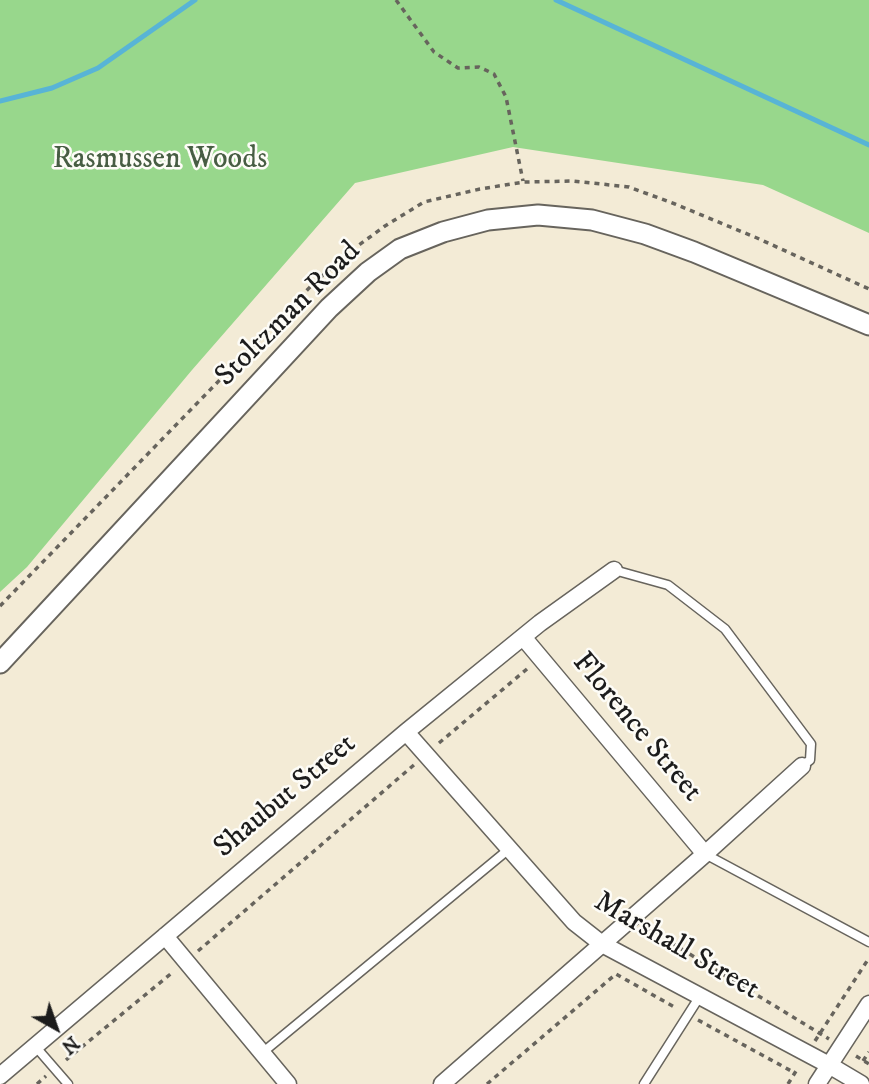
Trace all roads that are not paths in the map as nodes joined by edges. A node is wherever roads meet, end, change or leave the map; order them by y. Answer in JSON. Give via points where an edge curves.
{"nodes":[{"id":1,"x":869,"y":325,"type":"edge"},
{"id":2,"x":614,"y":570,"type":"joint"},
{"id":3,"x":523,"y":637,"type":"junction"},
{"id":4,"x":0,"y":663,"type":"edge"},
{"id":5,"x":406,"y":732,"type":"junction"},
{"id":6,"x":802,"y":766,"type":"joint"},
{"id":7,"x":509,"y":849,"type":"junction"},
{"id":8,"x":705,"y":854,"type":"junction"},
{"id":9,"x":165,"y":936,"type":"junction"},
{"id":10,"x":869,"y":942,"type":"edge"},
{"id":11,"x":602,"y":944,"type":"junction"},
{"id":12,"x":699,"y":996,"type":"junction"},
{"id":13,"x":869,"y":1004,"type":"edge"},
{"id":14,"x":35,"y":1046,"type":"junction"},
{"id":15,"x":262,"y":1053,"type":"junction"},
{"id":16,"x":830,"y":1065,"type":"junction"},
{"id":17,"x":0,"y":1076,"type":"edge"},
{"id":18,"x":68,"y":1084,"type":"edge"},
{"id":19,"x":288,"y":1084,"type":"edge"},
{"id":20,"x":442,"y":1084,"type":"edge"},
{"id":21,"x":644,"y":1084,"type":"edge"},
{"id":22,"x":817,"y":1084,"type":"edge"},
{"id":23,"x":861,"y":1084,"type":"edge"}],
"edges":[{"from":1,"to":4,"type":"street","name":"Stoltzman Road","via":[[694,252],[592,220],[538,215],[488,220],[443,232],[400,249],[329,308]]},
{"from":2,"to":3,"type":"street","name":"Shaubut Street"},
{"from":2,"to":6,"type":"lane","via":[[668,585],[725,629],[811,744],[810,760]]},
{"from":3,"to":5,"type":"street","name":"Shaubut Street"},
{"from":3,"to":8,"type":"street","name":"Florence Street"},
{"from":5,"to":7,"type":"street","name":"Marshall Street"},
{"from":5,"to":9,"type":"street","name":"Shaubut Street"},
{"from":6,"to":8,"type":"street"},
{"from":7,"to":11,"type":"street","name":"Marshall Street","via":[[574,922]]},
{"from":7,"to":15,"type":"lane"},
{"from":8,"to":10,"type":"lane"},
{"from":8,"to":11,"type":"street"},
{"from":9,"to":14,"type":"street","name":"Shaubut Street"},
{"from":9,"to":15,"type":"street"},
{"from":11,"to":12,"type":"street","name":"Marshall Street"},
{"from":11,"to":20,"type":"street"},
{"from":12,"to":16,"type":"street","name":"Marshall Street"},
{"from":12,"to":21,"type":"lane"},
{"from":13,"to":16,"type":"street"},
{"from":14,"to":17,"type":"street","name":"Shaubut Street"},
{"from":14,"to":18,"type":"lane"},
{"from":15,"to":19,"type":"street"},
{"from":16,"to":22,"type":"street"},
{"from":16,"to":23,"type":"street","name":"Marshall Street"}]}
